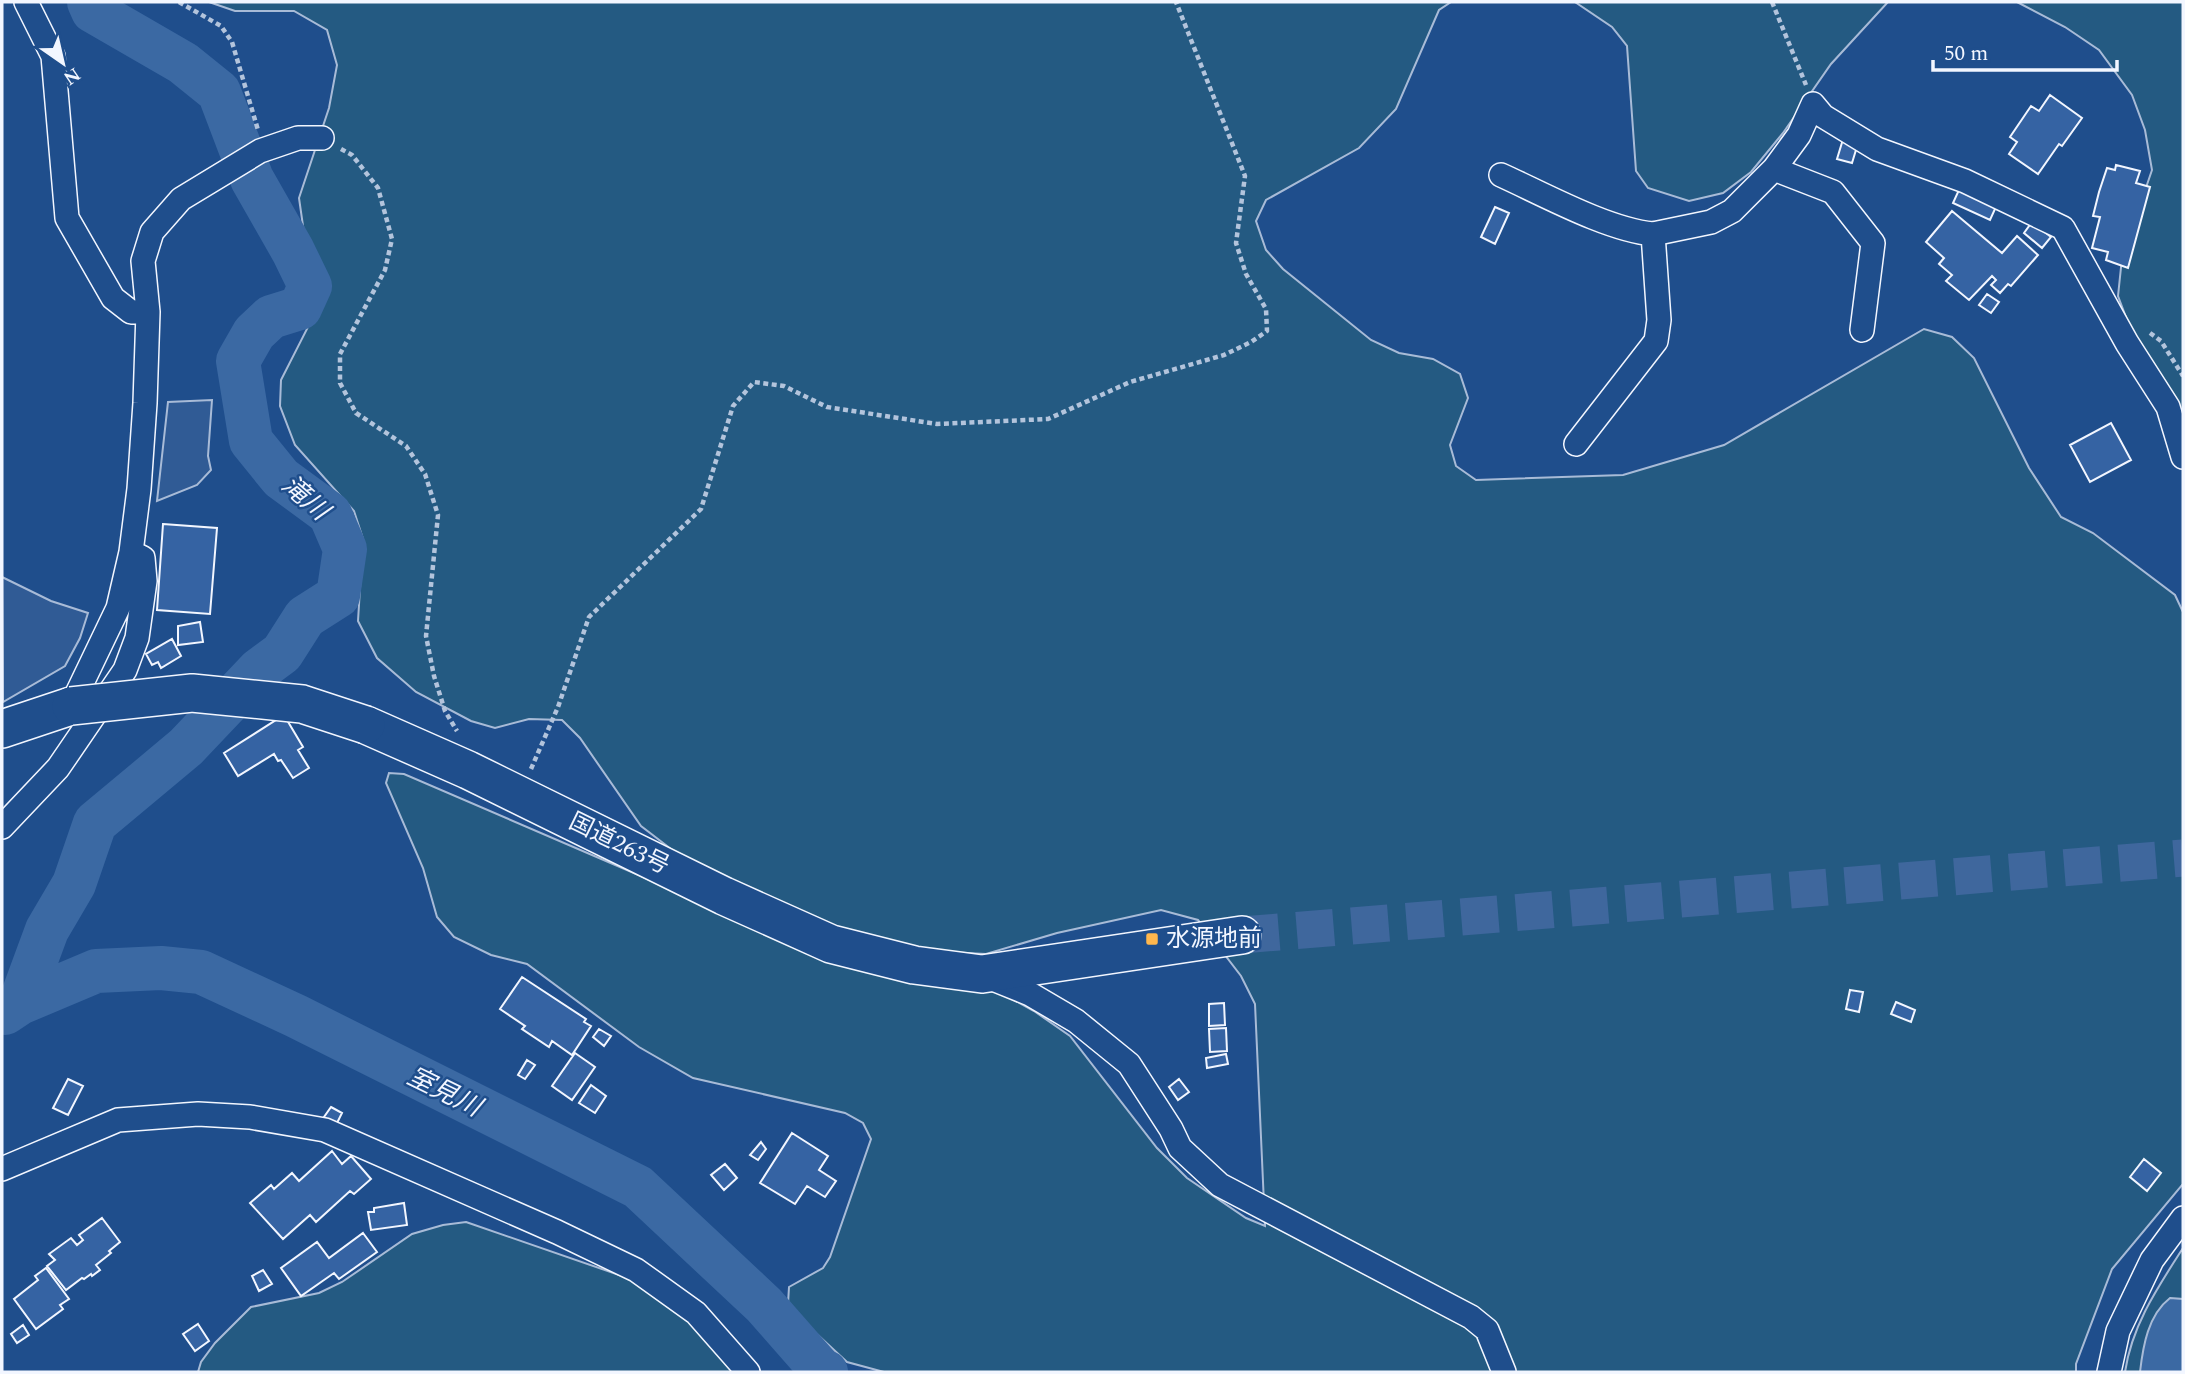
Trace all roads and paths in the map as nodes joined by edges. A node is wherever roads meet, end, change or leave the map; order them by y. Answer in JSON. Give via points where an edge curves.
{"nodes":[{"id":1,"x":26,"y":2,"type":"edge"},
{"id":2,"x":179,"y":2,"type":"edge"},
{"id":3,"x":1176,"y":2,"type":"edge"},
{"id":4,"x":1772,"y":2,"type":"edge"},
{"id":5,"x":1813,"y":104,"type":"junction"},
{"id":6,"x":323,"y":138,"type":"joint"},
{"id":7,"x":263,"y":150,"type":"junction"},
{"id":8,"x":1774,"y":169,"type":"junction"},
{"id":9,"x":1501,"y":175,"type":"dead end"},
{"id":10,"x":1653,"y":234,"type":"junction"},
{"id":11,"x":148,"y":312,"type":"junction"},
{"id":12,"x":1862,"y":330,"type":"dead end"},
{"id":13,"x":1576,"y":444,"type":"dead end"},
{"id":14,"x":2183,"y":457,"type":"edge"},
{"id":15,"x":131,"y":552,"type":"junction"},
{"id":16,"x":71,"y":706,"type":"junction"},
{"id":17,"x":2,"y":729,"type":"edge"},
{"id":18,"x":468,"y":770,"type":"junction"},
{"id":19,"x":520,"y":796,"type":"junction"},
{"id":20,"x":2,"y":827,"type":"edge"},
{"id":21,"x":1242,"y":935,"type":"tunnel mouth"},
{"id":22,"x":982,"y":974,"type":"junction"},
{"id":23,"x":7,"y":1167,"type":"edge"},
{"id":24,"x":2183,"y":1218,"type":"edge"},
{"id":25,"x":748,"y":1372,"type":"edge"},
{"id":26,"x":1504,"y":1372,"type":"edge"},
{"id":27,"x":2109,"y":1372,"type":"edge"}],
"edges":[{"from":1,"to":11,"type":"street","via":[[53,56],[67,218],[113,298],[131,312]]},
{"from":2,"to":7,"type":"path","via":[[221,26],[232,41]]},
{"from":3,"to":19,"type":"path","via":[[1245,176],[1236,243],[1246,274],[1266,309],[1267,331],[1224,355],[1130,382],[1048,419],[937,424],[827,407],[784,386],[754,383],[733,406],[701,509],[589,617]]},
{"from":4,"to":5,"type":"path"},
{"from":5,"to":8,"type":"street","via":[[1799,135]]},
{"from":5,"to":14,"type":"street","via":[[1823,116],[1877,149],[1965,181],[2063,228],[2168,407]]},
{"from":6,"to":7,"type":"street","via":[[298,138]]},
{"from":6,"to":18,"type":"path","via":[[352,155],[378,188],[392,239],[385,270],[340,354],[340,383],[356,413],[406,446],[425,474],[438,515],[426,636],[433,676],[465,748]]},
{"from":7,"to":11,"type":"street","via":[[181,199],[152,232],[143,261]]},
{"from":8,"to":10,"type":"street","via":[[1732,211],[1711,222]]},
{"from":8,"to":12,"type":"street","via":[[1833,192],[1873,243]]},
{"from":9,"to":10,"type":"street","via":[[1574,208]]},
{"from":10,"to":13,"type":"street","via":[[1659,320],[1656,341]]},
{"from":11,"to":15,"type":"street","via":[[139,489]]},
{"from":15,"to":16,"type":"street","via":[[118,608]]},
{"from":15,"to":20,"type":"street","via":[[143,558],[145,581],[137,638],[125,670],[58,768]]},
{"from":16,"to":17,"type":"highway","name":"国道263号"},
{"from":16,"to":18,"type":"highway","name":"国道263号","bridge":true,"via":[[192,694],[302,704],[366,725]]},
{"from":18,"to":19,"type":"highway","name":"国道263号"},
{"from":19,"to":22,"type":"highway","name":"国道263号","via":[[831,944],[914,965]]},
{"from":21,"to":22,"type":"highway","name":"国道263号"},
{"from":22,"to":26,"type":"street","via":[[1030,993],[1076,1021],[1129,1064],[1180,1148],[1220,1185],[1471,1317],[1487,1330]]},
{"from":23,"to":25,"type":"street","via":[[118,1120],[198,1114],[325,1130],[636,1270],[696,1313]]},
{"from":24,"to":27,"type":"street","via":[[2152,1260],[2118,1331]]}]}
